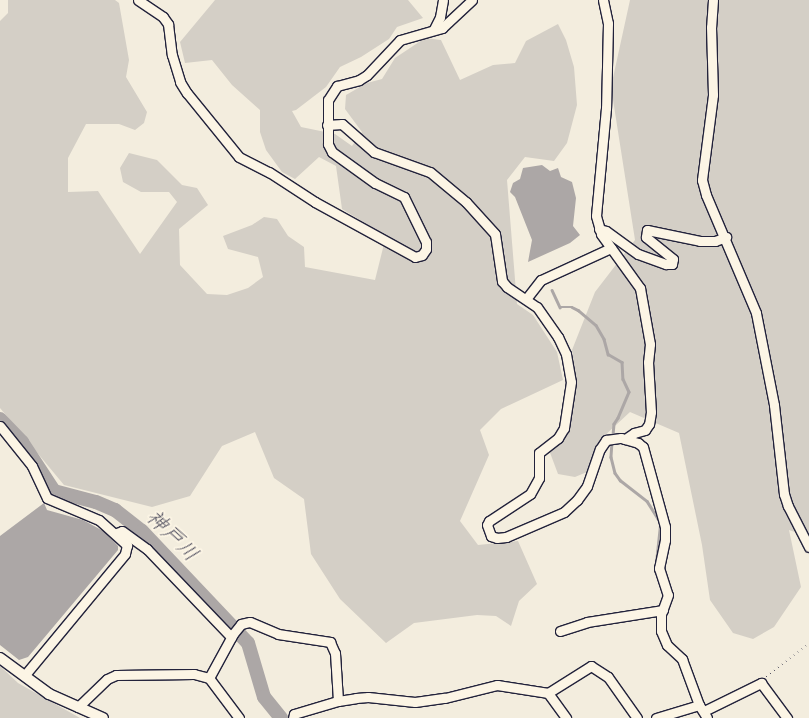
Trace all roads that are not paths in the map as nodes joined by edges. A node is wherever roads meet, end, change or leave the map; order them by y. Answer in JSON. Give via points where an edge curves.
{"nodes":[{"id":1,"x":138,"y":0,"type":"edge"},
{"id":2,"x":443,"y":0,"type":"edge"},
{"id":3,"x":472,"y":0,"type":"edge"},
{"id":4,"x":603,"y":0,"type":"edge"},
{"id":5,"x":714,"y":0,"type":"edge"},
{"id":6,"x":434,"y":29,"type":"junction"},
{"id":7,"x":327,"y":125,"type":"junction"},
{"id":8,"x":599,"y":229,"type":"junction"},
{"id":9,"x":726,"y":237,"type":"junction"},
{"id":10,"x":611,"y":248,"type":"junction"},
{"id":11,"x":526,"y":299,"type":"junction"},
{"id":12,"x":0,"y":426,"type":"edge"},
{"id":13,"x":617,"y":439,"type":"junction"},
{"id":14,"x":117,"y":533,"type":"junction"},
{"id":15,"x":809,"y":547,"type":"edge"},
{"id":16,"x":663,"y":610,"type":"junction"},
{"id":17,"x":560,"y":631,"type":"dead end"},
{"id":18,"x":234,"y":633,"type":"junction"},
{"id":19,"x":0,"y":658,"type":"edge"},
{"id":20,"x":24,"y":676,"type":"junction"},
{"id":21,"x":209,"y":678,"type":"junction"},
{"id":22,"x":548,"y":693,"type":"junction"},
{"id":23,"x":338,"y":700,"type":"junction"},
{"id":24,"x":78,"y":706,"type":"junction"},
{"id":25,"x":703,"y":711,"type":"edge"},
{"id":26,"x":293,"y":717,"type":"edge"},
{"id":27,"x":103,"y":718,"type":"edge"},
{"id":28,"x":240,"y":718,"type":"edge"},
{"id":29,"x":566,"y":718,"type":"edge"},
{"id":30,"x":637,"y":718,"type":"edge"},
{"id":31,"x":656,"y":718,"type":"edge"},
{"id":32,"x":787,"y":718,"type":"edge"}],
"edges":[{"from":1,"to":7,"type":"street","via":[[164,17],[180,82],[239,157],[415,258],[422,255],[426,242],[404,197],[375,183],[332,152]]},
{"from":2,"to":6,"type":"street"},
{"from":3,"to":6,"type":"street","via":[[450,22]]},
{"from":4,"to":8,"type":"street","via":[[608,37],[605,138],[597,184]]},
{"from":5,"to":9,"type":"street","via":[[711,27],[713,95],[702,180]]},
{"from":6,"to":7,"type":"street","via":[[400,40],[367,75],[337,86],[328,100]]},
{"from":7,"to":11,"type":"street","via":[[342,124],[369,149],[430,172],[444,182],[495,234],[502,281]]},
{"from":8,"to":9,"type":"street","via":[[638,254],[666,264],[672,264],[673,259],[646,237],[647,230],[700,241]]},
{"from":8,"to":10,"type":"street"},
{"from":9,"to":15,"type":"street","via":[[756,313],[774,405],[784,494]]},
{"from":10,"to":11,"type":"street","via":[[541,280]]},
{"from":10,"to":13,"type":"street","via":[[640,288],[650,344],[650,424],[645,430]]},
{"from":11,"to":13,"type":"street","via":[[547,319],[566,354],[572,382],[564,428],[558,438],[539,453],[539,478],[535,487],[513,507],[489,521],[487,526],[491,536],[506,537],[564,512],[587,486],[602,445]]},
{"from":12,"to":14,"type":"street","via":[[32,466],[47,498],[87,514]]},
{"from":13,"to":16,"type":"street","via":[[643,447],[665,527],[659,568],[668,595]]},
{"from":14,"to":18,"type":"street","via":[[122,530],[147,549]]},
{"from":14,"to":20,"type":"street","via":[[128,545],[125,554]]},
{"from":16,"to":17,"type":"street","via":[[587,622]]},
{"from":16,"to":25,"type":"street","via":[[665,640],[682,659]]},
{"from":18,"to":21,"type":"street"},
{"from":18,"to":23,"type":"street","via":[[245,622],[250,622],[278,634],[330,642]]},
{"from":19,"to":20,"type":"main road"},
{"from":20,"to":24,"type":"main road","via":[[49,694]]},
{"from":21,"to":24,"type":"street","via":[[194,674],[116,674]]},
{"from":21,"to":28,"type":"street"},
{"from":22,"to":23,"type":"street","via":[[497,685],[415,702],[368,697]]},
{"from":22,"to":29,"type":"street"},
{"from":22,"to":30,"type":"street","via":[[591,666],[608,676]]},
{"from":23,"to":26,"type":"street"},
{"from":24,"to":27,"type":"main road"},
{"from":25,"to":31,"type":"street"},
{"from":25,"to":32,"type":"street","via":[[761,683]]}]}
